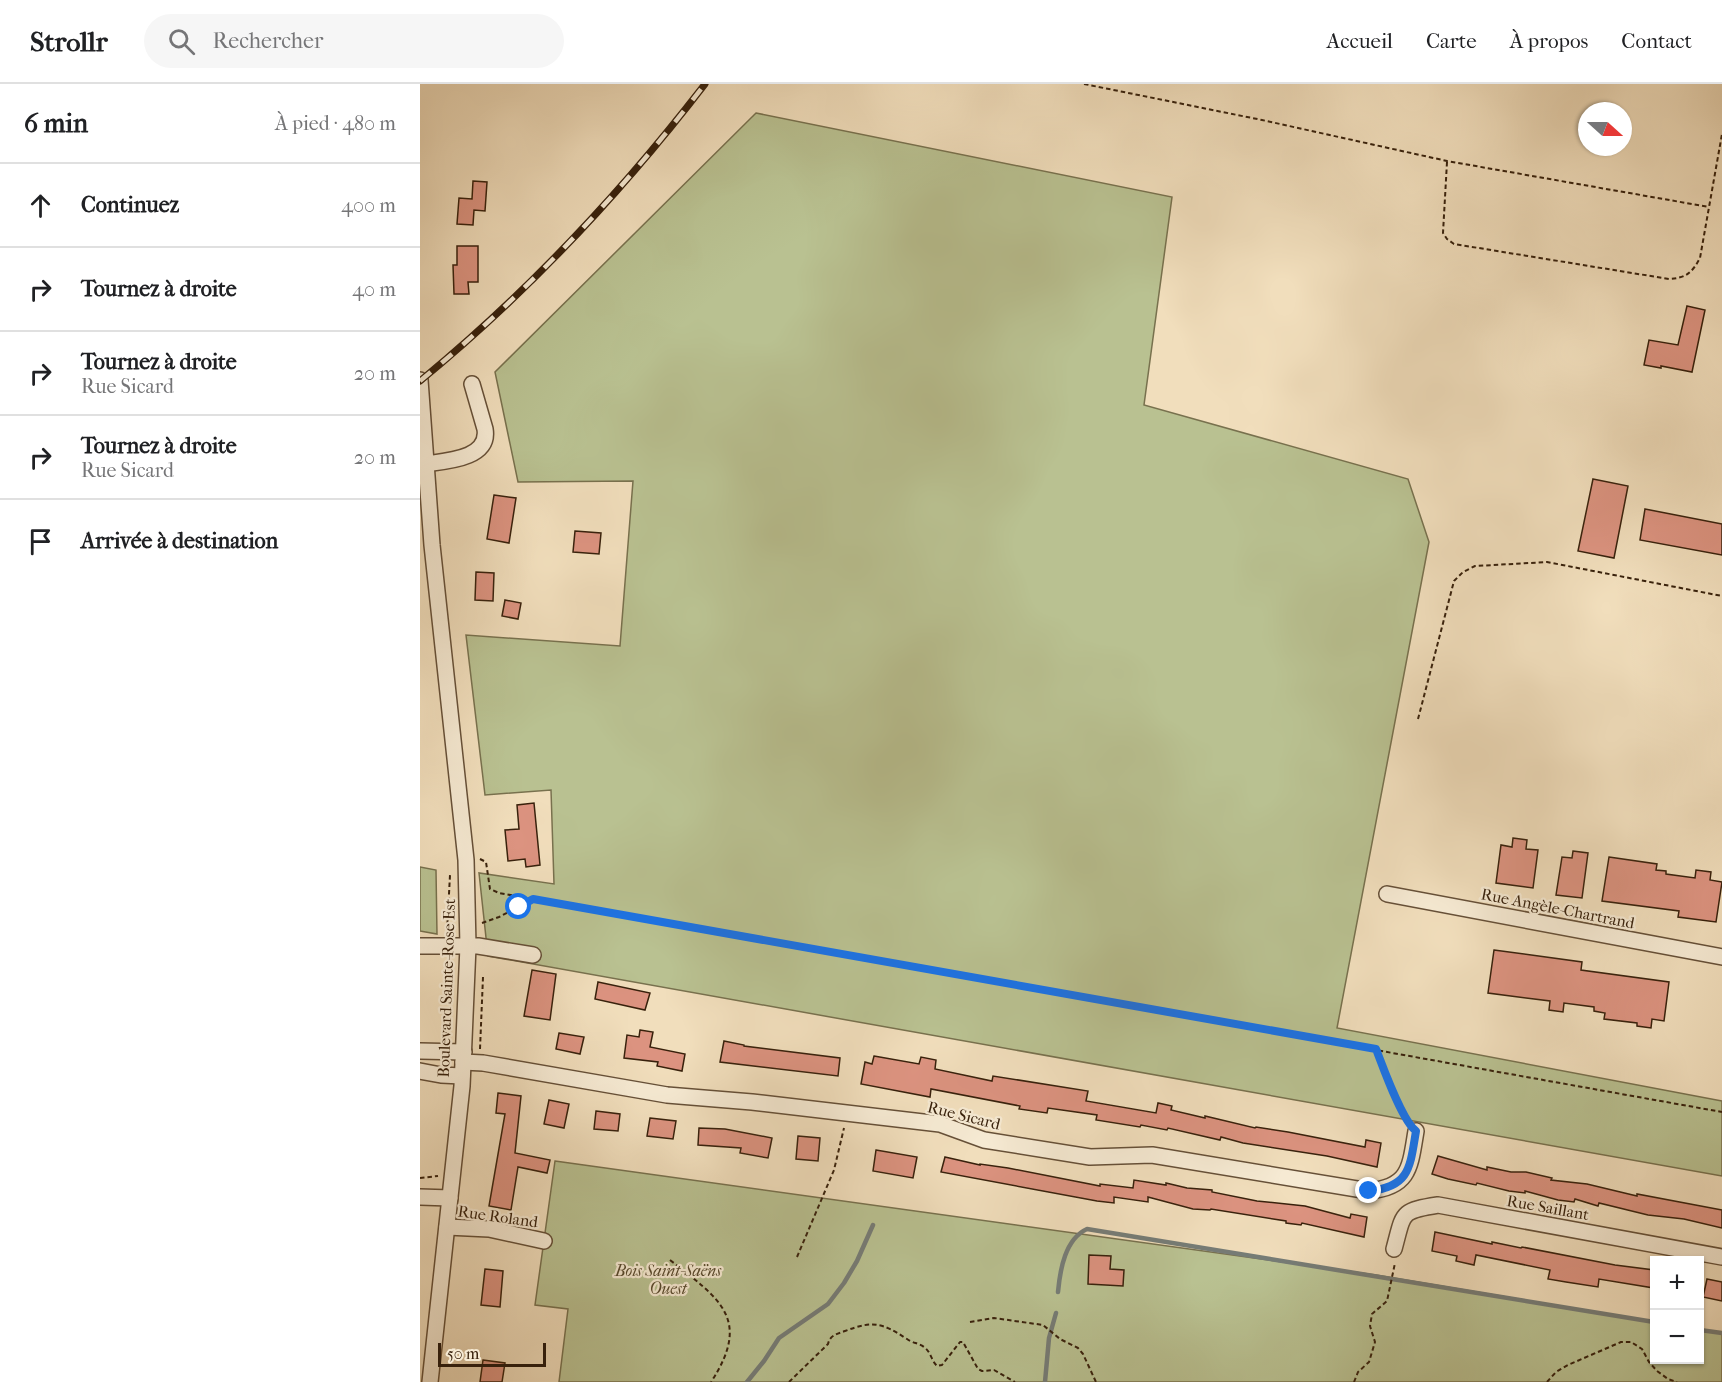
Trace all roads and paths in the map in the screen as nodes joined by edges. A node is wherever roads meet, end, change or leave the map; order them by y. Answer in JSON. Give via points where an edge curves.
{"nodes":[{"id":1,"x":1084,"y":84,"type":"edge"},
{"id":2,"x":1722,"y":134,"type":"edge"},
{"id":3,"x":1447,"y":161,"type":"junction"},
{"id":4,"x":1709,"y":207,"type":"junction"},
{"id":5,"x":420,"y":380,"type":"edge"},
{"id":6,"x":472,"y":384,"type":"dead end"},
{"id":7,"x":426,"y":464,"type":"junction"},
{"id":8,"x":1722,"y":596,"type":"edge"},
{"id":9,"x":1418,"y":719,"type":"dead end"},
{"id":10,"x":477,"y":859,"type":"dead end"},
{"id":11,"x":451,"y":867,"type":"dead end"},
{"id":12,"x":1387,"y":894,"type":"dead end"},
{"id":13,"x":533,"y":899,"type":"junction"},
{"id":14,"x":482,"y":923,"type":"dead end"},
{"id":15,"x":447,"y":933,"type":"dead end"},
{"id":16,"x":468,"y":945,"type":"junction"},
{"id":17,"x":420,"y":946,"type":"edge"},
{"id":18,"x":533,"y":955,"type":"dead end"},
{"id":19,"x":1722,"y":957,"type":"edge"},
{"id":20,"x":1376,"y":1049,"type":"junction"},
{"id":21,"x":420,"y":1051,"type":"edge"},
{"id":22,"x":463,"y":1063,"type":"junction"},
{"id":23,"x":420,"y":1071,"type":"edge"},
{"id":24,"x":1722,"y":1112,"type":"edge"},
{"id":25,"x":847,"y":1113,"type":"junction"},
{"id":26,"x":1416,"y":1131,"type":"joint"},
{"id":27,"x":438,"y":1176,"type":"dead end"},
{"id":28,"x":420,"y":1178,"type":"edge"},
{"id":29,"x":420,"y":1197,"type":"edge"},
{"id":30,"x":450,"y":1198,"type":"junction"},
{"id":31,"x":447,"y":1227,"type":"junction"},
{"id":32,"x":544,"y":1241,"type":"dead end"},
{"id":33,"x":1394,"y":1249,"type":"joint"},
{"id":34,"x":797,"y":1257,"type":"dead end"},
{"id":35,"x":1722,"y":1257,"type":"edge"},
{"id":36,"x":670,"y":1260,"type":"dead end"},
{"id":37,"x":970,"y":1322,"type":"dead end"},
{"id":38,"x":430,"y":1382,"type":"edge"},
{"id":39,"x":711,"y":1382,"type":"edge"},
{"id":40,"x":789,"y":1382,"type":"edge"},
{"id":41,"x":1015,"y":1382,"type":"edge"},
{"id":42,"x":1096,"y":1382,"type":"edge"},
{"id":43,"x":1354,"y":1382,"type":"edge"},
{"id":44,"x":1547,"y":1382,"type":"edge"},
{"id":45,"x":1677,"y":1382,"type":"edge"}],
"edges":[{"from":1,"to":3,"type":"path"},
{"from":2,"to":4,"type":"path"},
{"from":3,"to":4,"type":"path"},
{"from":3,"to":4,"type":"path","via":[[1443,233],[1454,244],[1669,279],[1683,278],[1694,270],[1700,258]]},
{"from":5,"to":7,"type":"street","name":"Boulevard Sainte-Rose Est"},
{"from":6,"to":7,"type":"street","via":[[486,435],[482,445],[466,456]]},
{"from":7,"to":16,"type":"street","name":"Boulevard Sainte-Rose Est","via":[[466,860]]},
{"from":8,"to":9,"type":"path","via":[[1547,562],[1475,566],[1454,581]]},
{"from":10,"to":13,"type":"path","via":[[486,862],[492,891]]},
{"from":11,"to":15,"type":"path","name":"Boulevard Sainte-Rose Est"},
{"from":12,"to":19,"type":"street","name":"Rue Angèle-Chartrand"},
{"from":13,"to":14,"type":"path"},
{"from":13,"to":20,"type":"path"},
{"from":16,"to":17,"type":"street"},
{"from":16,"to":18,"type":"street"},
{"from":16,"to":22,"type":"street","name":"Boulevard Sainte-Rose Est"},
{"from":20,"to":24,"type":"path"},
{"from":20,"to":26,"type":"path","via":[[1386,1080],[1409,1126]]},
{"from":21,"to":22,"type":"street"},
{"from":22,"to":23,"type":"street","via":[[441,1075]]},
{"from":22,"to":25,"type":"street","name":"Rue Sicard","via":[[483,1063],[667,1095]]},
{"from":22,"to":30,"type":"street","name":"Boulevard Sainte-Rose Est"},
{"from":25,"to":26,"type":"street","name":"Rue Sicard","via":[[940,1125],[984,1140],[1090,1157],[1152,1155],[1369,1191],[1387,1189],[1402,1180],[1411,1160]]},
{"from":25,"to":34,"type":"path","via":[[834,1170]]},
{"from":27,"to":28,"type":"path"},
{"from":29,"to":30,"type":"street"},
{"from":30,"to":31,"type":"street","name":"Boulevard Sainte-Rose Est"},
{"from":31,"to":32,"type":"street","name":"Rue Roland","via":[[489,1229]]},
{"from":31,"to":38,"type":"street","name":"Boulevard Sainte-Rose Est"},
{"from":33,"to":35,"type":"street","name":"Rue Saillant","via":[[1402,1219],[1411,1209],[1438,1205]]},
{"from":33,"to":43,"type":"path","via":[[1387,1300],[1372,1314],[1370,1326],[1375,1342],[1369,1362]]},
{"from":36,"to":39,"type":"path","via":[[718,1300],[725,1313],[730,1341]]},
{"from":37,"to":42,"type":"path","via":[[994,1318],[1043,1325],[1078,1348]]},
{"from":40,"to":41,"type":"path","via":[[833,1335],[859,1325],[898,1332],[924,1346],[937,1366],[963,1342],[978,1369],[994,1370]]},
{"from":44,"to":45,"type":"path","via":[[1568,1365],[1621,1342],[1631,1342],[1642,1349],[1657,1371]]}]}
